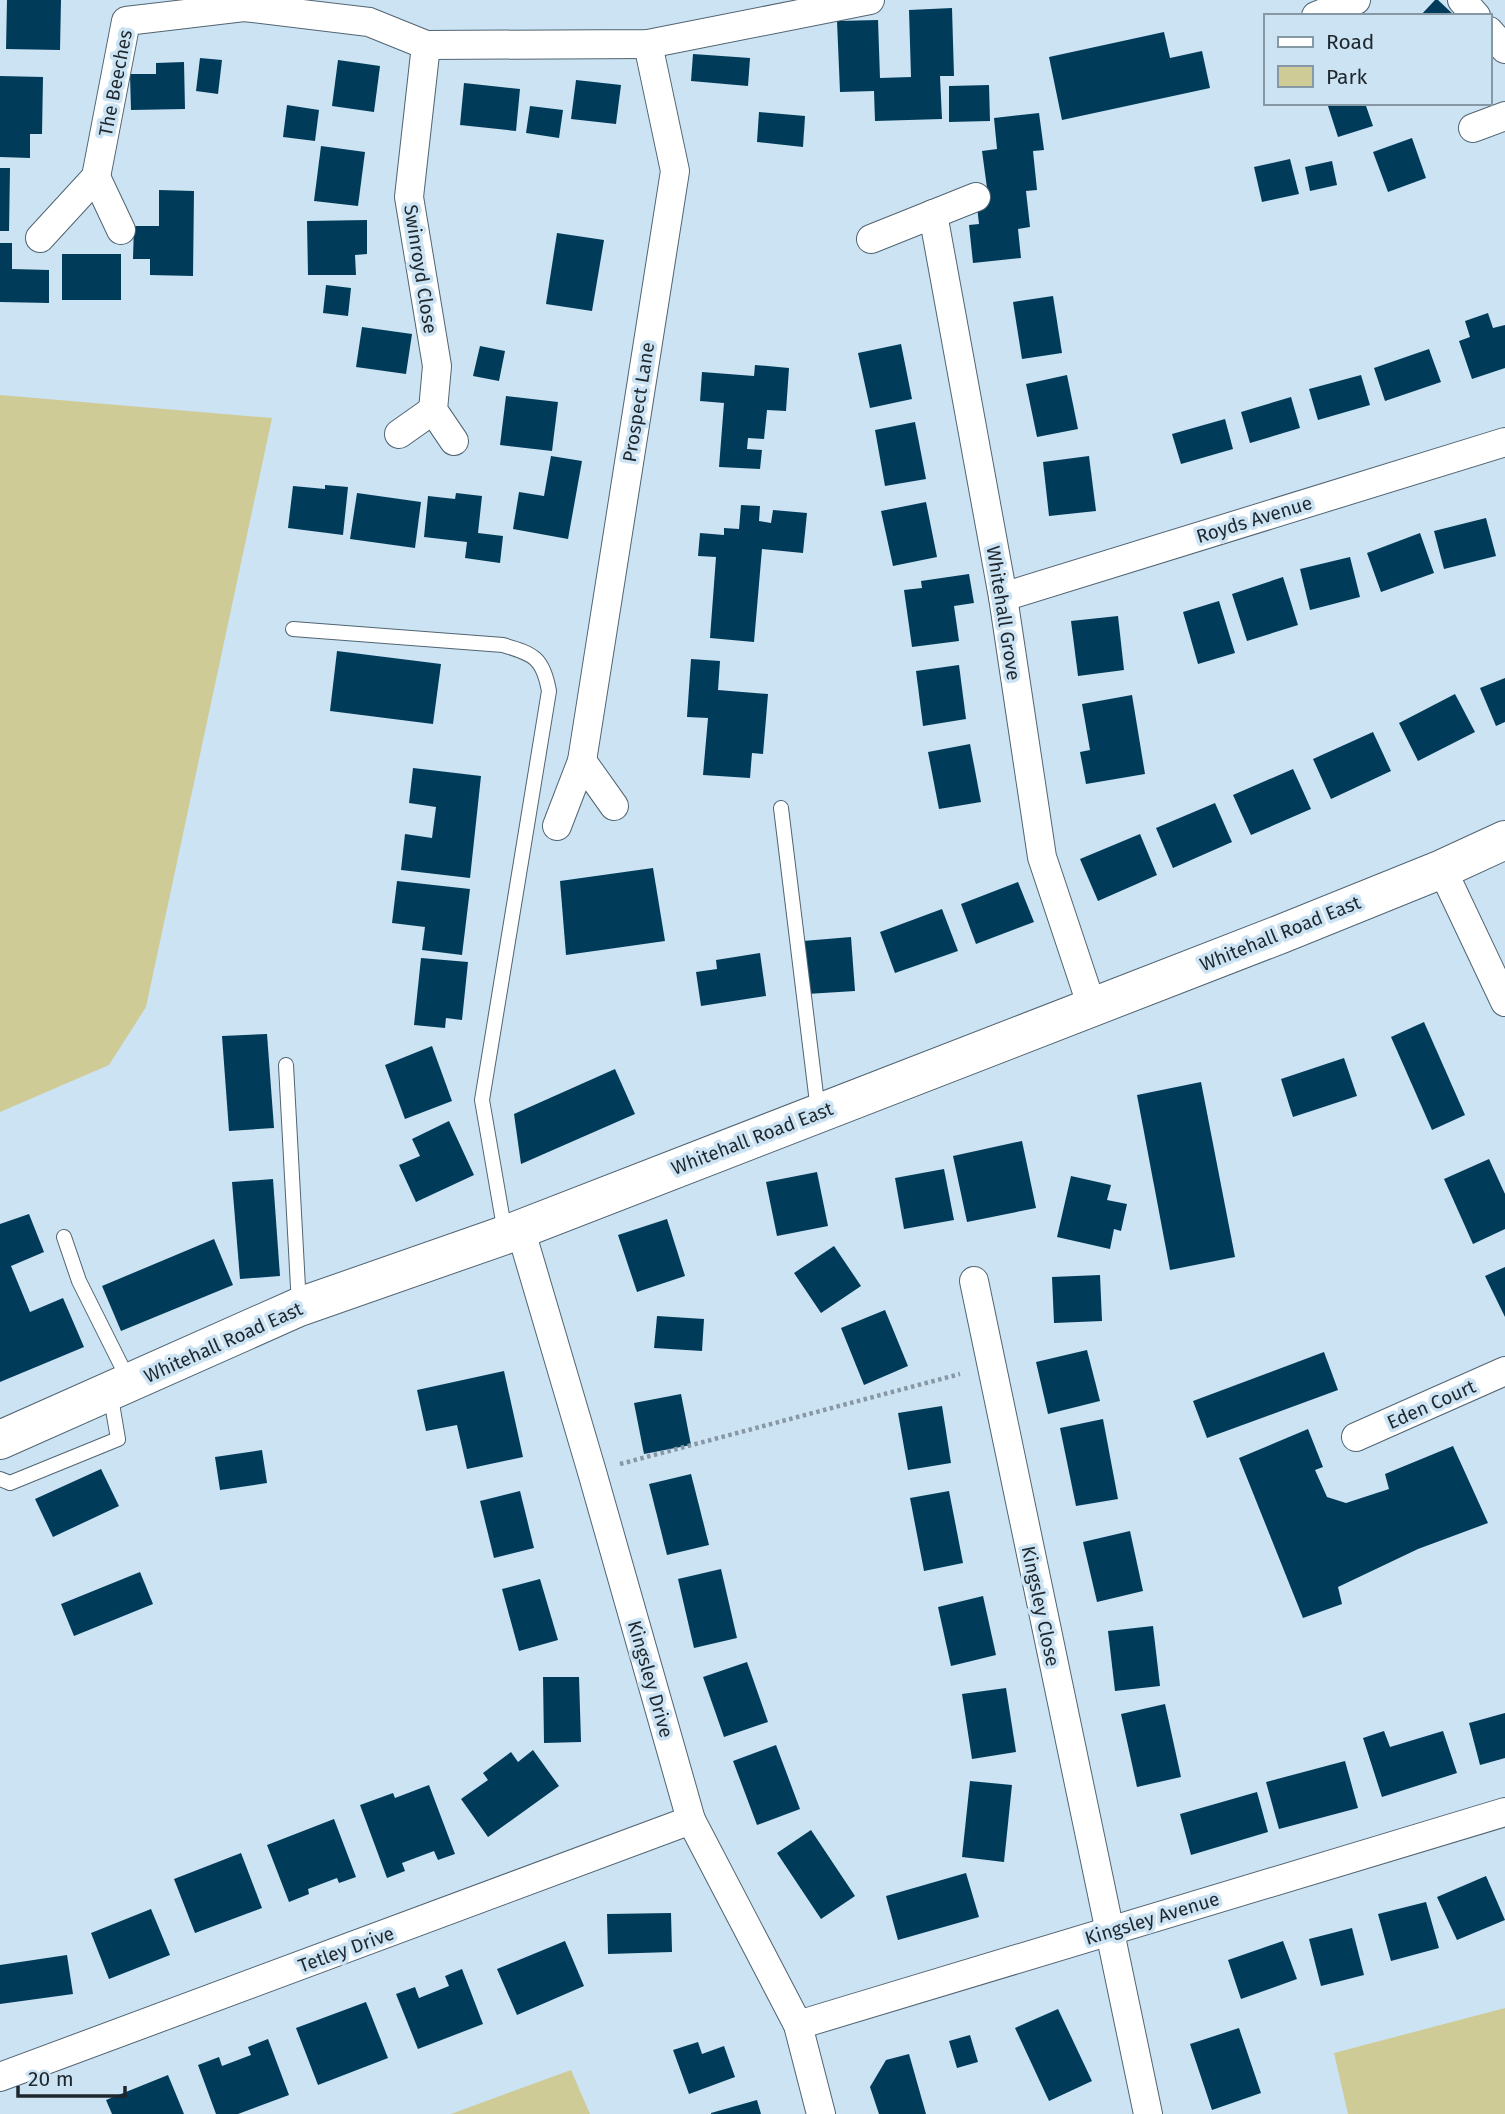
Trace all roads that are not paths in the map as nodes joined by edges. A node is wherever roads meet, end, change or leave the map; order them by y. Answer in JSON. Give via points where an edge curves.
{"nodes":[{"id":1,"x":870,"y":0,"type":"edge"},
{"id":2,"x":1356,"y":0,"type":"edge"},
{"id":3,"x":1462,"y":0,"type":"edge"},
{"id":4,"x":277,"y":6,"type":"edge"},
{"id":5,"x":370,"y":11,"type":"edge"},
{"id":6,"x":1321,"y":14,"type":"edge"},
{"id":7,"x":1474,"y":14,"type":"edge"},
{"id":8,"x":1491,"y":33,"type":"edge"},
{"id":9,"x":648,"y":44,"type":"junction"},
{"id":10,"x":426,"y":45,"type":"junction"},
{"id":11,"x":1505,"y":49,"type":"edge"},
{"id":12,"x":1505,"y":116,"type":"edge"},
{"id":13,"x":1473,"y":128,"type":"dead end"},
{"id":14,"x":96,"y":177,"type":"junction"},
{"id":15,"x":976,"y":197,"type":"dead end"},
{"id":16,"x":933,"y":214,"type":"junction"},
{"id":17,"x":121,"y":230,"type":"dead end"},
{"id":18,"x":40,"y":238,"type":"dead end"},
{"id":19,"x":871,"y":239,"type":"dead end"},
{"id":20,"x":433,"y":410,"type":"junction"},
{"id":21,"x":399,"y":434,"type":"dead end"},
{"id":22,"x":454,"y":441,"type":"dead end"},
{"id":23,"x":1505,"y":442,"type":"edge"},
{"id":24,"x":1003,"y":597,"type":"junction"},
{"id":25,"x":293,"y":629,"type":"dead end"},
{"id":26,"x":582,"y":761,"type":"junction"},
{"id":27,"x":614,"y":806,"type":"dead end"},
{"id":28,"x":781,"y":808,"type":"dead end"},
{"id":29,"x":557,"y":826,"type":"dead end"},
{"id":30,"x":1505,"y":840,"type":"edge"},
{"id":31,"x":1442,"y":869,"type":"junction"},
{"id":32,"x":1505,"y":1002,"type":"edge"},
{"id":33,"x":1092,"y":1006,"type":"junction"},
{"id":34,"x":286,"y":1065,"type":"dead end"},
{"id":35,"x":818,"y":1112,"type":"junction"},
{"id":36,"x":512,"y":1231,"type":"junction"},
{"id":37,"x":64,"y":1237,"type":"dead end"},
{"id":38,"x":974,"y":1282,"type":"dead end"},
{"id":39,"x":299,"y":1307,"type":"junction"},
{"id":40,"x":1505,"y":1371,"type":"edge"},
{"id":41,"x":120,"y":1387,"type":"junction"},
{"id":42,"x":1356,"y":1437,"type":"dead end"},
{"id":43,"x":0,"y":1440,"type":"edge"},
{"id":44,"x":0,"y":1479,"type":"edge"},
{"id":45,"x":1505,"y":1812,"type":"edge"},
{"id":46,"x":691,"y":1820,"type":"junction"},
{"id":47,"x":1109,"y":1931,"type":"junction"},
{"id":48,"x":798,"y":2025,"type":"junction"},
{"id":49,"x":0,"y":2077,"type":"edge"},
{"id":50,"x":821,"y":2114,"type":"edge"},
{"id":51,"x":1148,"y":2114,"type":"edge"}],
"edges":[{"from":1,"to":9,"type":"street"},
{"from":2,"to":6,"type":"street"},
{"from":3,"to":7,"type":"street"},
{"from":4,"to":5,"type":"street","name":"The Beeches"},
{"from":4,"to":14,"type":"street","name":"The Beeches","via":[[126,21]]},
{"from":5,"to":10,"type":"street"},
{"from":8,"to":11,"type":"street"},
{"from":9,"to":10,"type":"street"},
{"from":9,"to":26,"type":"street","name":"Prospect Lane","via":[[675,171]]},
{"from":10,"to":20,"type":"street","name":"Swinroyd Close","via":[[409,197],[438,366]]},
{"from":12,"to":13,"type":"street"},
{"from":14,"to":17,"type":"street"},
{"from":14,"to":18,"type":"street"},
{"from":15,"to":16,"type":"street"},
{"from":16,"to":19,"type":"street"},
{"from":16,"to":24,"type":"street","name":"Whitehall Grove"},
{"from":20,"to":21,"type":"street"},
{"from":20,"to":22,"type":"street"},
{"from":23,"to":24,"type":"street","name":"Royds Avenue"},
{"from":24,"to":33,"type":"street","name":"Whitehall Grove","via":[[1042,857]]},
{"from":25,"to":36,"type":"lane","via":[[503,645],[529,652],[545,669],[549,691],[482,1100]]},
{"from":26,"to":27,"type":"street"},
{"from":26,"to":29,"type":"street","name":"Prospect Lane"},
{"from":28,"to":35,"type":"lane"},
{"from":30,"to":31,"type":"main road","name":"Whitehall Road East"},
{"from":31,"to":32,"type":"street"},
{"from":31,"to":33,"type":"main road","name":"Whitehall Road East"},
{"from":33,"to":35,"type":"main road","name":"Whitehall Road East"},
{"from":34,"to":39,"type":"lane"},
{"from":35,"to":36,"type":"main road","name":"Whitehall Road East"},
{"from":36,"to":39,"type":"main road","name":"Whitehall Road East"},
{"from":36,"to":46,"type":"street","name":"Kingsley Drive","via":[[592,1472]]},
{"from":37,"to":41,"type":"lane"},
{"from":38,"to":47,"type":"street","name":"Kingsley Close"},
{"from":39,"to":41,"type":"main road","name":"Whitehall Road East"},
{"from":40,"to":42,"type":"street","name":"Eden Court"},
{"from":41,"to":43,"type":"main road","name":"Whitehall Road East"},
{"from":41,"to":44,"type":"lane","via":[[118,1439],[10,1483]]},
{"from":45,"to":47,"type":"street","name":"Kingsley Avenue"},
{"from":46,"to":48,"type":"street","name":"Kingsley Drive"},
{"from":46,"to":49,"type":"street","name":"Tetley Drive"},
{"from":47,"to":48,"type":"street","name":"Kingsley Avenue"},
{"from":47,"to":51,"type":"street","name":"Kingsley Close"},
{"from":48,"to":50,"type":"street","name":"Kingsley Drive"}]}
